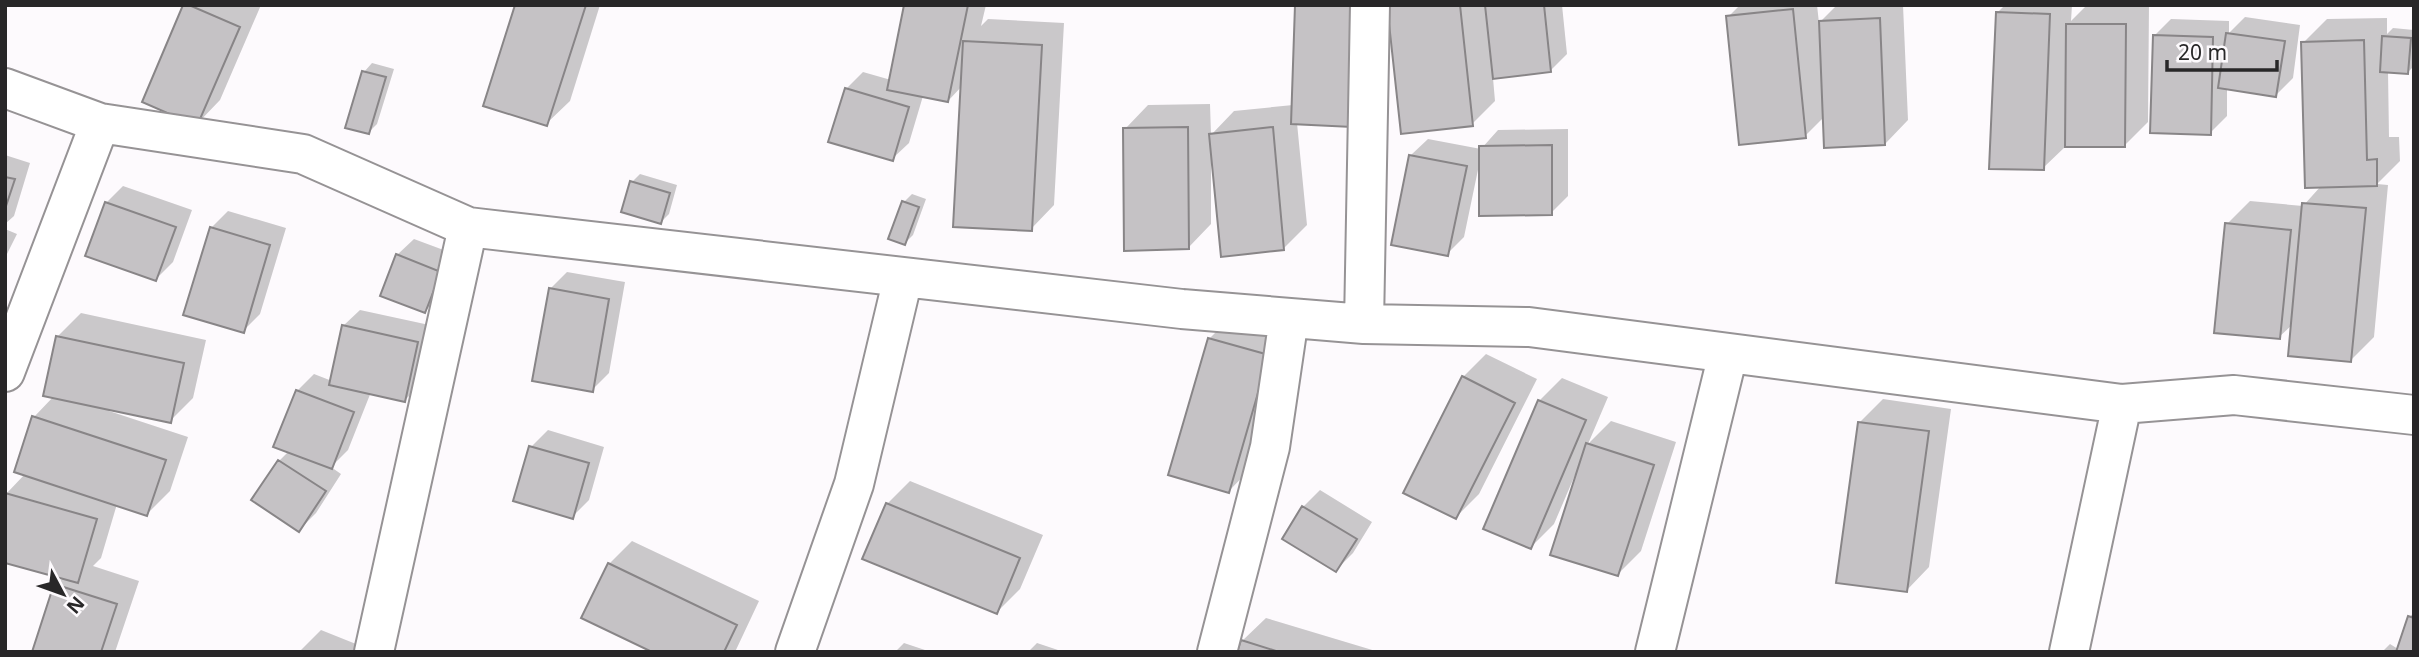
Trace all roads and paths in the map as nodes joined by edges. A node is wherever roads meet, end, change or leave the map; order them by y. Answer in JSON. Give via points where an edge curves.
{"nodes":[{"id":1,"x":1370,"y":5,"type":"edge"},
{"id":2,"x":5,"y":88,"type":"edge"},
{"id":3,"x":100,"y":123,"type":"junction"},
{"id":4,"x":468,"y":227,"type":"junction"},
{"id":5,"x":903,"y":278,"type":"junction"},
{"id":6,"x":1289,"y":318,"type":"junction"},
{"id":7,"x":1364,"y":324,"type":"junction"},
{"id":8,"x":1728,"y":354,"type":"junction"},
{"id":9,"x":5,"y":372,"type":"edge"},
{"id":10,"x":2122,"y":404,"type":"junction"},
{"id":11,"x":2414,"y":415,"type":"edge"},
{"id":12,"x":374,"y":652,"type":"edge"},
{"id":13,"x":795,"y":652,"type":"edge"},
{"id":14,"x":1217,"y":652,"type":"edge"},
{"id":15,"x":1655,"y":652,"type":"edge"},
{"id":16,"x":2069,"y":652,"type":"edge"}],
"edges":[{"from":1,"to":7,"type":"street"},
{"from":2,"to":3,"type":"street"},
{"from":3,"to":4,"type":"street","via":[[303,154]]},
{"from":3,"to":9,"type":"street"},
{"from":4,"to":5,"type":"street"},
{"from":4,"to":12,"type":"street"},
{"from":5,"to":6,"type":"street"},
{"from":5,"to":13,"type":"street","via":[[854,484]]},
{"from":6,"to":7,"type":"street"},
{"from":6,"to":14,"type":"street","via":[[1270,447]]},
{"from":7,"to":8,"type":"street","via":[[1529,327]]},
{"from":8,"to":10,"type":"street"},
{"from":8,"to":15,"type":"street"},
{"from":10,"to":11,"type":"street","via":[[2234,395]]},
{"from":10,"to":16,"type":"street"}]}
